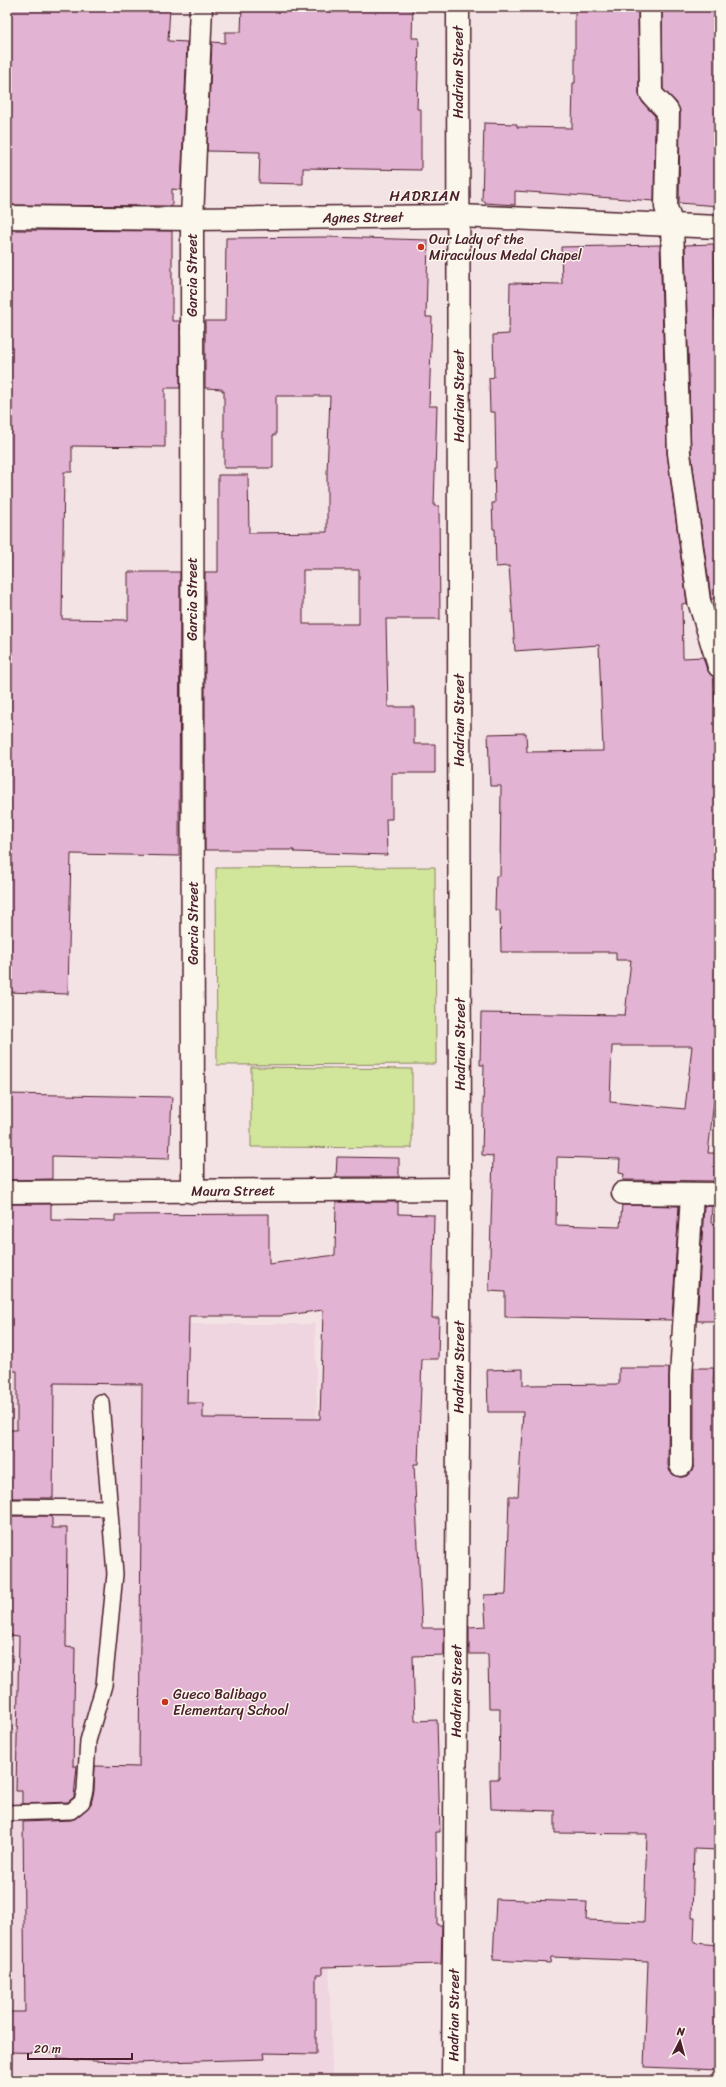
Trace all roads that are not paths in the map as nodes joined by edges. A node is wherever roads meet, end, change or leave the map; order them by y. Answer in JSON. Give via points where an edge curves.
{"nodes":[{"id":1,"x":201,"y":7,"type":"edge"},
{"id":2,"x":458,"y":7,"type":"edge"},
{"id":3,"x":650,"y":7,"type":"edge"},
{"id":4,"x":459,"y":216,"type":"junction"},
{"id":5,"x":7,"y":217,"type":"edge"},
{"id":6,"x":192,"y":219,"type":"junction"},
{"id":7,"x":672,"y":226,"type":"junction"},
{"id":8,"x":719,"y":227,"type":"edge"},
{"id":9,"x":719,"y":666,"type":"edge"},
{"id":10,"x":460,"y":1189,"type":"junction"},
{"id":11,"x":7,"y":1192,"type":"edge"},
{"id":12,"x":193,"y":1192,"type":"junction"},
{"id":13,"x":623,"y":1193,"type":"dead end"},
{"id":14,"x":692,"y":1194,"type":"junction"},
{"id":15,"x":719,"y":1194,"type":"edge"},
{"id":16,"x":101,"y":1402,"type":"dead end"},
{"id":17,"x":681,"y":1465,"type":"dead end"},
{"id":18,"x":7,"y":1507,"type":"edge"},
{"id":19,"x":109,"y":1508,"type":"junction"},
{"id":20,"x":7,"y":1813,"type":"edge"},
{"id":21,"x":453,"y":2080,"type":"edge"}],
"edges":[{"from":1,"to":6,"type":"street","name":"Garcia Street"},
{"from":2,"to":4,"type":"street","name":"Hadrian Street"},
{"from":3,"to":7,"type":"street","via":[[651,93],[654,100],[664,104],[668,112],[666,207]]},
{"from":4,"to":6,"type":"street","name":"Agnes Street"},
{"from":4,"to":7,"type":"street","name":"Agnes Street"},
{"from":4,"to":10,"type":"street","name":"Hadrian Street"},
{"from":5,"to":6,"type":"street","name":"Agnes Street"},
{"from":6,"to":12,"type":"street","name":"Garcia Street"},
{"from":7,"to":8,"type":"street","name":"Agnes Street"},
{"from":7,"to":9,"type":"street","via":[[679,453],[699,600]]},
{"from":10,"to":12,"type":"street","name":"Maura Street"},
{"from":10,"to":21,"type":"street","name":"Hadrian Street"},
{"from":11,"to":12,"type":"street","name":"Maura Street"},
{"from":13,"to":14,"type":"street"},
{"from":14,"to":15,"type":"street"},
{"from":14,"to":17,"type":"street","via":[[681,1377]]},
{"from":16,"to":19,"type":"lane"},
{"from":18,"to":19,"type":"lane"},
{"from":19,"to":20,"type":"lane","via":[[115,1574],[104,1685],[88,1741],[82,1802],[71,1811]]}]}
